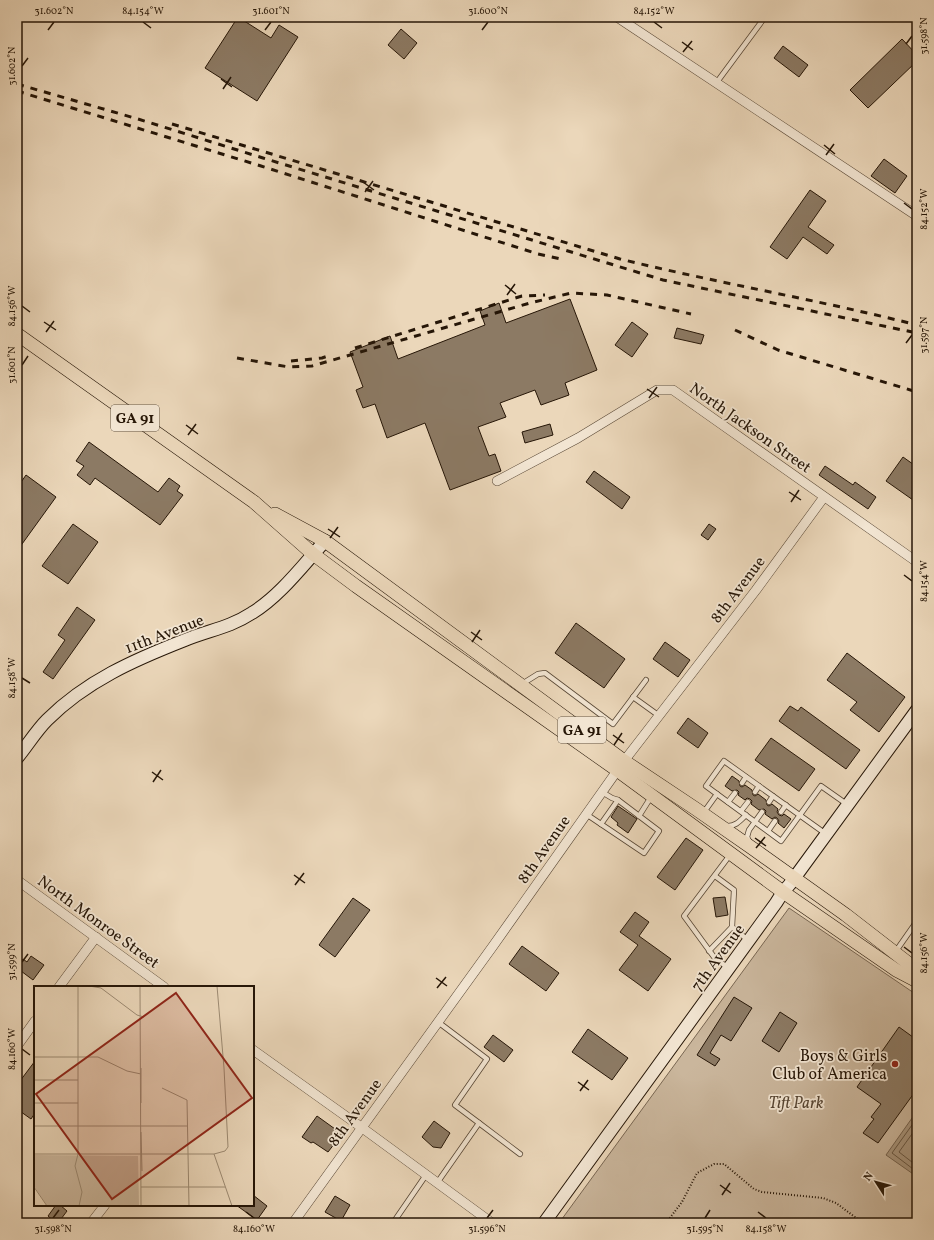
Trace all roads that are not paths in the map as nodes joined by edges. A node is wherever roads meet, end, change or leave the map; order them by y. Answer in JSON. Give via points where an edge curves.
{"nodes":[{"id":1,"x":617,"y":17,"type":"edge"},
{"id":2,"x":765,"y":17,"type":"edge"},
{"id":3,"x":717,"y":82,"type":"junction"},
{"id":4,"x":917,"y":216,"type":"edge"},
{"id":5,"x":17,"y":334,"type":"edge"},
{"id":6,"x":497,"y":481,"type":"dead end"},
{"id":7,"x":824,"y":497,"type":"junction"},
{"id":8,"x":254,"y":502,"type":"junction"},
{"id":9,"x":325,"y":541,"type":"junction"},
{"id":10,"x":313,"y":554,"type":"junction"},
{"id":11,"x":917,"y":562,"type":"edge"},
{"id":12,"x":646,"y":680,"type":"dead end"},
{"id":13,"x":521,"y":685,"type":"junction"},
{"id":14,"x":633,"y":697,"type":"junction"},
{"id":15,"x":917,"y":710,"type":"edge"},
{"id":16,"x":658,"y":715,"type":"junction"},
{"id":17,"x":17,"y":758,"type":"edge"},
{"id":18,"x":621,"y":766,"type":"junction"},
{"id":19,"x":746,"y":777,"type":"junction"},
{"id":20,"x":742,"y":783,"type":"dead end"},
{"id":21,"x":759,"y":786,"type":"junction"},
{"id":22,"x":602,"y":792,"type":"junction"},
{"id":23,"x":755,"y":792,"type":"dead end"},
{"id":24,"x":735,"y":793,"type":"dead end"},
{"id":25,"x":717,"y":794,"type":"junction"},
{"id":26,"x":652,"y":796,"type":"junction"},
{"id":27,"x":773,"y":796,"type":"junction"},
{"id":28,"x":618,"y":800,"type":"junction"},
{"id":29,"x":728,"y":802,"type":"junction"},
{"id":30,"x":748,"y":802,"type":"dead end"},
{"id":31,"x":768,"y":802,"type":"dead end"},
{"id":32,"x":786,"y":805,"type":"junction"},
{"id":33,"x":848,"y":805,"type":"junction"},
{"id":34,"x":741,"y":811,"type":"junction"},
{"id":35,"x":762,"y":812,"type":"dead end"},
{"id":36,"x":782,"y":812,"type":"dead end"},
{"id":37,"x":703,"y":813,"type":"junction"},
{"id":38,"x":586,"y":814,"type":"junction"},
{"id":39,"x":746,"y":815,"type":"junction"},
{"id":40,"x":800,"y":815,"type":"junction"},
{"id":41,"x":639,"y":816,"type":"junction"},
{"id":42,"x":755,"y":821,"type":"junction"},
{"id":43,"x":775,"y":821,"type":"dead end"},
{"id":44,"x":601,"y":824,"type":"junction"},
{"id":45,"x":719,"y":825,"type":"junction"},
{"id":46,"x":768,"y":831,"type":"junction"},
{"id":47,"x":826,"y":834,"type":"junction"},
{"id":48,"x":752,"y":848,"type":"junction"},
{"id":49,"x":732,"y":854,"type":"junction"},
{"id":50,"x":715,"y":876,"type":"junction"},
{"id":51,"x":794,"y":878,"type":"junction"},
{"id":52,"x":17,"y":880,"type":"edge"},
{"id":53,"x":783,"y":892,"type":"junction"},
{"id":54,"x":917,"y":920,"type":"edge"},
{"id":55,"x":732,"y":927,"type":"junction"},
{"id":56,"x":96,"y":937,"type":"junction"},
{"id":57,"x":749,"y":941,"type":"junction"},
{"id":58,"x":709,"y":951,"type":"junction"},
{"id":59,"x":895,"y":952,"type":"junction"},
{"id":60,"x":728,"y":969,"type":"junction"},
{"id":61,"x":917,"y":970,"type":"edge"},
{"id":62,"x":917,"y":981,"type":"edge"},
{"id":63,"x":61,"y":986,"type":"edge"},
{"id":64,"x":163,"y":986,"type":"edge"},
{"id":65,"x":34,"y":1022,"type":"edge"},
{"id":66,"x":438,"y":1022,"type":"junction"},
{"id":67,"x":17,"y":1046,"type":"edge"},
{"id":68,"x":254,"y":1051,"type":"edge"},
{"id":69,"x":479,"y":1123,"type":"junction"},
{"id":70,"x":361,"y":1127,"type":"junction"},
{"id":71,"x":520,"y":1154,"type":"dead end"},
{"id":72,"x":426,"y":1175,"type":"junction"},
{"id":73,"x":436,"y":1183,"type":"junction"},
{"id":74,"x":103,"y":1206,"type":"edge"},
{"id":75,"x":91,"y":1223,"type":"edge"},
{"id":76,"x":293,"y":1223,"type":"edge"},
{"id":77,"x":393,"y":1223,"type":"edge"},
{"id":78,"x":492,"y":1223,"type":"edge"},
{"id":79,"x":544,"y":1223,"type":"edge"}],
"edges":[{"from":1,"to":3,"type":"street"},
{"from":2,"to":3,"type":"lane"},
{"from":3,"to":4,"type":"street"},
{"from":5,"to":8,"type":"main road","number":"GA 91"},
{"from":6,"to":7,"type":"street","name":"North Jackson Street","via":[[578,438],[657,390],[673,390]]},
{"from":7,"to":11,"type":"street","name":"North Jackson Street"},
{"from":7,"to":16,"type":"street","name":"8th Avenue","via":[[756,590]]},
{"from":8,"to":9,"type":"main road","number":"GA 91"},
{"from":8,"to":10,"type":"main road","number":"GA 91"},
{"from":9,"to":10,"type":"street","name":"11th Avenue"},
{"from":9,"to":13,"type":"main road","number":"GA 91"},
{"from":10,"to":17,"type":"street","name":"11th Avenue","via":[[272,599],[248,616],[218,630],[141,657],[90,684],[46,721]]},
{"from":10,"to":18,"type":"main road","number":"GA 91"},
{"from":12,"to":14,"type":"lane"},
{"from":13,"to":14,"type":"lane","via":[[538,674],[545,673],[613,724]]},
{"from":13,"to":18,"type":"main road","number":"GA 91"},
{"from":14,"to":16,"type":"lane"},
{"from":15,"to":33,"type":"street","name":"7th Avenue"},
{"from":16,"to":18,"type":"street","name":"8th Avenue"},
{"from":18,"to":22,"type":"street","name":"8th Avenue"},
{"from":18,"to":26,"type":"main road","number":"GA 91"},
{"from":18,"to":37,"type":"main road","number":"GA 91"},
{"from":19,"to":20,"type":"lane"},
{"from":19,"to":21,"type":"lane"},
{"from":19,"to":25,"type":"lane","via":[[724,761],[706,786]]},
{"from":21,"to":23,"type":"lane"},
{"from":21,"to":27,"type":"lane"},
{"from":22,"to":28,"type":"lane"},
{"from":22,"to":38,"type":"street","name":"8th Avenue"},
{"from":24,"to":29,"type":"lane"},
{"from":25,"to":29,"type":"lane"},
{"from":25,"to":37,"type":"lane"},
{"from":26,"to":41,"type":"lane"},
{"from":26,"to":49,"type":"main road","number":"GA 91"},
{"from":27,"to":31,"type":"lane"},
{"from":27,"to":32,"type":"lane"},
{"from":28,"to":41,"type":"lane"},
{"from":28,"to":44,"type":"lane"},
{"from":29,"to":34,"type":"lane"},
{"from":30,"to":34,"type":"lane"},
{"from":32,"to":36,"type":"lane"},
{"from":32,"to":40,"type":"lane"},
{"from":33,"to":40,"type":"lane","via":[[821,786]]},
{"from":33,"to":47,"type":"street","name":"7th Avenue"},
{"from":34,"to":39,"type":"lane"},
{"from":35,"to":42,"type":"lane"},
{"from":37,"to":45,"type":"main road","number":"GA 91"},
{"from":38,"to":44,"type":"lane"},
{"from":38,"to":66,"type":"street","name":"8th Avenue"},
{"from":39,"to":42,"type":"lane"},
{"from":39,"to":45,"type":"lane","via":[[738,823],[729,826]]},
{"from":40,"to":46,"type":"lane","via":[[781,841]]},
{"from":40,"to":47,"type":"lane"},
{"from":41,"to":44,"type":"lane","via":[[659,831],[644,853]]},
{"from":42,"to":46,"type":"lane"},
{"from":42,"to":48,"type":"lane","via":[[747,837]]},
{"from":43,"to":46,"type":"lane"},
{"from":45,"to":48,"type":"main road","number":"GA 91"},
{"from":47,"to":51,"type":"street","name":"7th Avenue"},
{"from":48,"to":51,"type":"main road","number":"GA 91"},
{"from":49,"to":50,"type":"lane"},
{"from":49,"to":53,"type":"main road","number":"GA 91"},
{"from":50,"to":55,"type":"lane","via":[[734,890]]},
{"from":50,"to":58,"type":"lane","via":[[684,916]]},
{"from":51,"to":53,"type":"street","name":"7th Avenue"},
{"from":51,"to":59,"type":"main road","number":"GA 91"},
{"from":52,"to":56,"type":"street","name":"North Monroe Street"},
{"from":53,"to":57,"type":"street","name":"7th Avenue"},
{"from":53,"to":62,"type":"main road","number":"GA 91","via":[[896,970]]},
{"from":54,"to":59,"type":"lane"},
{"from":55,"to":57,"type":"lane"},
{"from":55,"to":58,"type":"lane"},
{"from":56,"to":63,"type":"street"},
{"from":56,"to":64,"type":"street","name":"North Monroe Street"},
{"from":57,"to":60,"type":"street","name":"7th Avenue"},
{"from":58,"to":60,"type":"lane"},
{"from":59,"to":61,"type":"main road","number":"GA 91"},
{"from":60,"to":79,"type":"street","name":"7th Avenue"},
{"from":65,"to":67,"type":"street"},
{"from":66,"to":69,"type":"lane","via":[[487,1059],[455,1106]]},
{"from":66,"to":70,"type":"street","name":"8th Avenue"},
{"from":68,"to":70,"type":"street"},
{"from":69,"to":71,"type":"lane"},
{"from":69,"to":73,"type":"lane"},
{"from":70,"to":72,"type":"street"},
{"from":70,"to":76,"type":"street","name":"8th Avenue"},
{"from":72,"to":73,"type":"street"},
{"from":72,"to":77,"type":"lane"},
{"from":73,"to":78,"type":"street"},
{"from":74,"to":75,"type":"street"}]}
